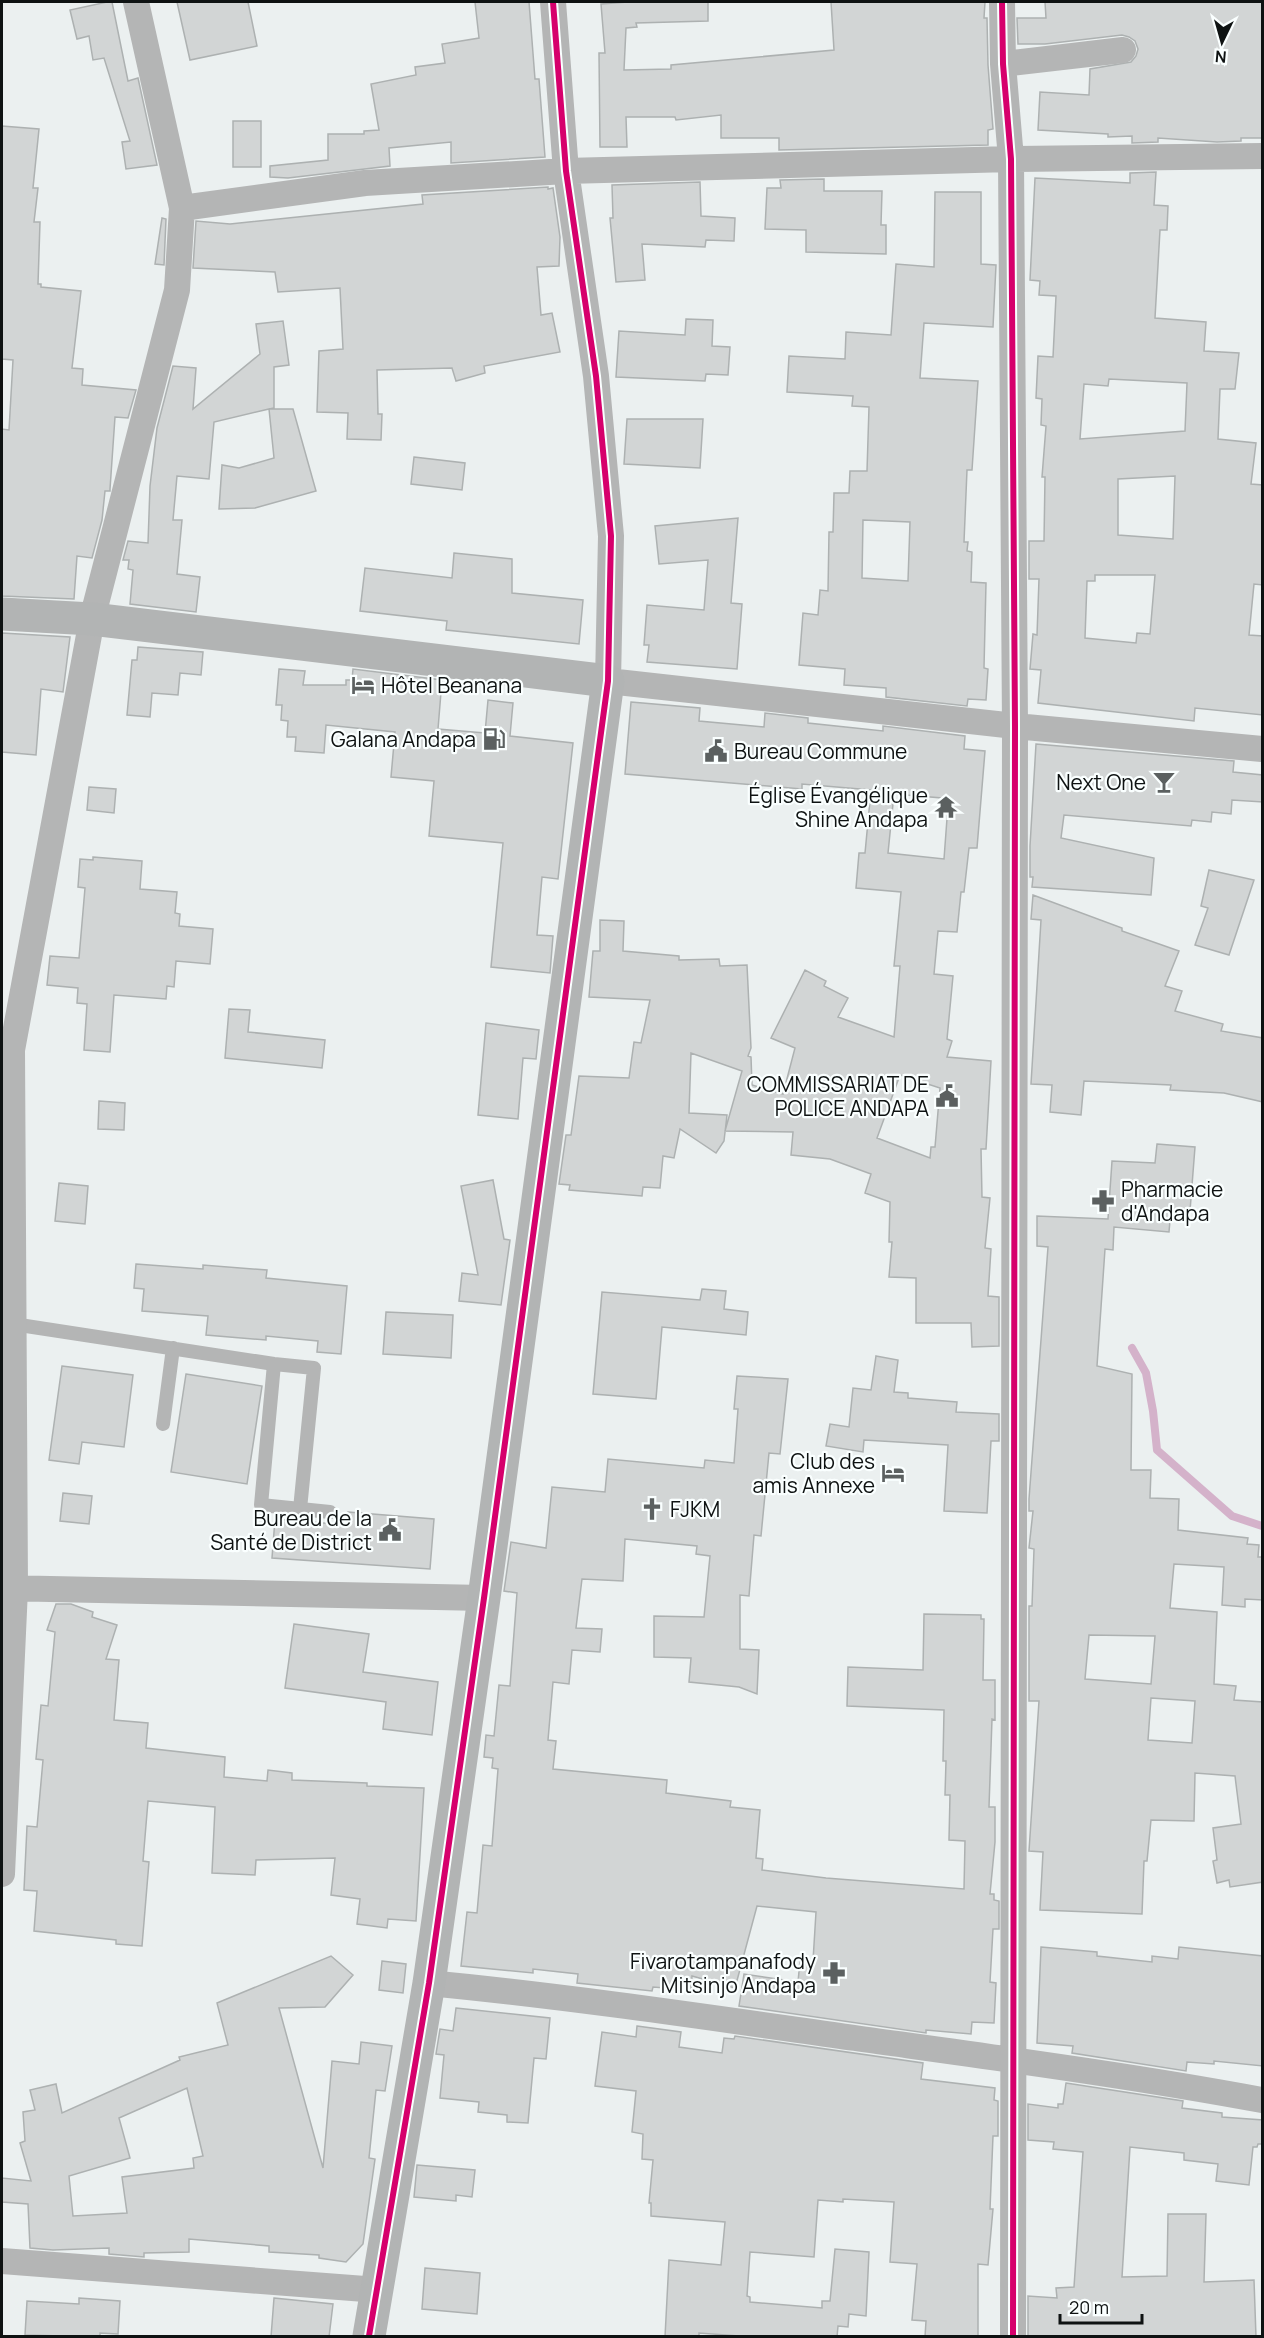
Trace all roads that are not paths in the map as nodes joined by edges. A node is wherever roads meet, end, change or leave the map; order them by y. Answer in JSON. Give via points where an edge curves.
{"nodes":[{"id":1,"x":136,"y":2,"type":"edge"},
{"id":2,"x":553,"y":2,"type":"edge"},
{"id":3,"x":1002,"y":2,"type":"edge"},
{"id":4,"x":1123,"y":50,"type":"dead end"},
{"id":5,"x":1003,"y":64,"type":"junction"},
{"id":6,"x":1263,"y":156,"type":"edge"},
{"id":7,"x":1011,"y":159,"type":"junction"},
{"id":8,"x":566,"y":171,"type":"junction"},
{"id":9,"x":182,"y":208,"type":"junction"},
{"id":10,"x":2,"y":614,"type":"edge"},
{"id":11,"x":92,"y":620,"type":"junction"},
{"id":12,"x":608,"y":681,"type":"junction"},
{"id":13,"x":1015,"y":726,"type":"junction"},
{"id":14,"x":1263,"y":749,"type":"edge"},
{"id":15,"x":13,"y":1324,"type":"junction"},
{"id":16,"x":173,"y":1348,"type":"junction"},
{"id":17,"x":274,"y":1364,"type":"junction"},
{"id":18,"x":163,"y":1424,"type":"dead end"},
{"id":19,"x":300,"y":1509,"type":"junction"},
{"id":20,"x":330,"y":1512,"type":"dead end"},
{"id":21,"x":8,"y":1588,"type":"edge"},
{"id":22,"x":484,"y":1598,"type":"junction"},
{"id":23,"x":2,"y":1875,"type":"edge"},
{"id":24,"x":429,"y":1983,"type":"junction"},
{"id":25,"x":1013,"y":2060,"type":"junction"},
{"id":26,"x":1263,"y":2100,"type":"edge"},
{"id":27,"x":2,"y":2261,"type":"edge"},
{"id":28,"x":378,"y":2290,"type":"junction"},
{"id":29,"x":369,"y":2337,"type":"edge"},
{"id":30,"x":1013,"y":2337,"type":"edge"}],
"edges":[{"from":1,"to":9,"type":"street"},
{"from":2,"to":8,"type":"street"},
{"from":3,"to":5,"type":"street"},
{"from":4,"to":5,"type":"street"},
{"from":5,"to":7,"type":"street"},
{"from":6,"to":7,"type":"street"},
{"from":7,"to":8,"type":"street"},
{"from":7,"to":13,"type":"street"},
{"from":8,"to":9,"type":"street","via":[[365,183]]},
{"from":8,"to":12,"type":"street","via":[[596,376],[611,536]]},
{"from":9,"to":11,"type":"street","via":[[177,290]]},
{"from":10,"to":11,"type":"street"},
{"from":11,"to":12,"type":"street"},
{"from":11,"to":15,"type":"street","via":[[12,1050]]},
{"from":12,"to":13,"type":"street"},
{"from":12,"to":22,"type":"street"},
{"from":13,"to":14,"type":"street"},
{"from":13,"to":25,"type":"street"},
{"from":15,"to":16,"type":"lane"},
{"from":15,"to":21,"type":"street"},
{"from":16,"to":17,"type":"lane"},
{"from":16,"to":18,"type":"lane"},
{"from":17,"to":19,"type":"lane","via":[[261,1505]]},
{"from":17,"to":19,"type":"lane","via":[[314,1368]]},
{"from":19,"to":20,"type":"lane"},
{"from":21,"to":22,"type":"street"},
{"from":21,"to":23,"type":"street"},
{"from":22,"to":24,"type":"street"},
{"from":24,"to":25,"type":"street","via":[[555,1996]]},
{"from":24,"to":28,"type":"street"},
{"from":25,"to":26,"type":"street"},
{"from":25,"to":30,"type":"street"},
{"from":27,"to":28,"type":"street"},
{"from":28,"to":29,"type":"street"}]}
